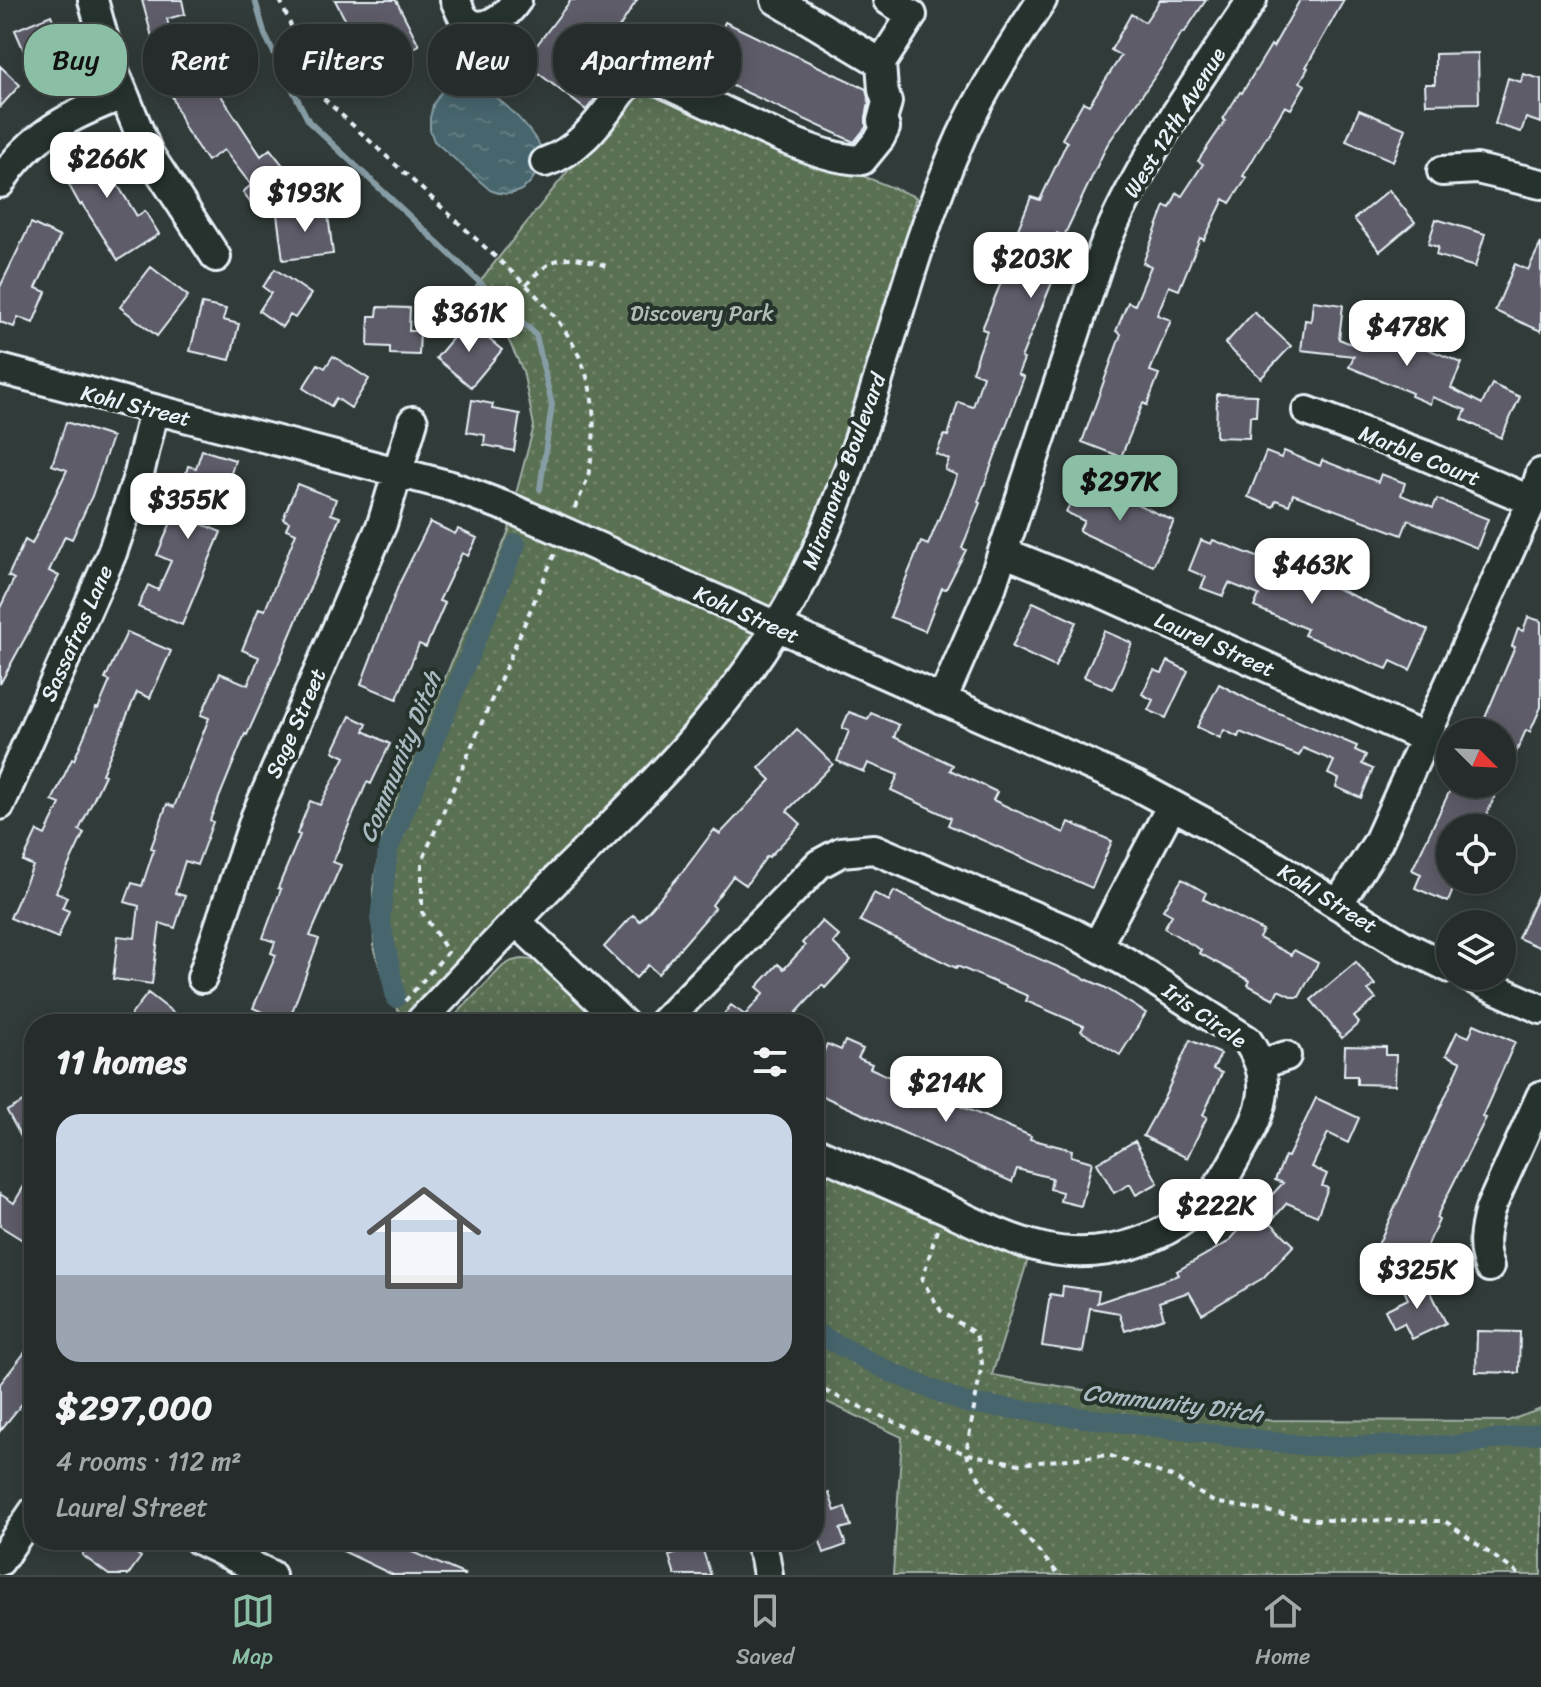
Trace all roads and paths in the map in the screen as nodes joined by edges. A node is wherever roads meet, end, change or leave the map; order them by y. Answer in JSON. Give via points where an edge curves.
{"nodes":[{"id":1,"x":93,"y":0,"type":"edge"},
{"id":2,"x":455,"y":0,"type":"edge"},
{"id":3,"x":517,"y":0,"type":"edge"},
{"id":4,"x":776,"y":0,"type":"edge"},
{"id":5,"x":888,"y":0,"type":"edge"},
{"id":6,"x":1042,"y":0,"type":"edge"},
{"id":7,"x":1252,"y":0,"type":"edge"},
{"id":8,"x":100,"y":24,"type":"edge"},
{"id":9,"x":881,"y":63,"type":"junction"},
{"id":10,"x":120,"y":96,"type":"edge"},
{"id":11,"x":123,"y":96,"type":"edge"},
{"id":12,"x":545,"y":162,"type":"dead end"},
{"id":13,"x":1442,"y":171,"type":"dead end"},
{"id":14,"x":0,"y":183,"type":"edge"},
{"id":15,"x":1541,"y":184,"type":"edge"},
{"id":16,"x":216,"y":257,"type":"dead end"},
{"id":17,"x":610,"y":267,"type":"dead end"},
{"id":18,"x":526,"y":285,"type":"dead end"},
{"id":19,"x":0,"y":369,"type":"edge"},
{"id":20,"x":154,"y":410,"type":"junction"},
{"id":21,"x":1307,"y":411,"type":"dead end"},
{"id":22,"x":413,"y":421,"type":"dead end"},
{"id":23,"x":398,"y":472,"type":"junction"},
{"id":24,"x":1541,"y":473,"type":"edge"},
{"id":25,"x":1532,"y":501,"type":"junction"},
{"id":26,"x":1003,"y":552,"type":"junction"},
{"id":27,"x":776,"y":628,"type":"junction"},
{"id":28,"x":942,"y":700,"type":"junction"},
{"id":29,"x":1425,"y":738,"type":"junction"},
{"id":30,"x":0,"y":805,"type":"edge"},
{"id":31,"x":1172,"y":805,"type":"junction"},
{"id":32,"x":1338,"y":904,"type":"junction"},
{"id":33,"x":516,"y":921,"type":"junction"},
{"id":34,"x":1097,"y":946,"type":"junction"},
{"id":35,"x":1436,"y":961,"type":"edge"},
{"id":36,"x":202,"y":978,"type":"dead end"},
{"id":37,"x":1498,"y":990,"type":"edge"},
{"id":38,"x":1541,"y":1009,"type":"edge"},
{"id":39,"x":428,"y":1014,"type":"edge"},
{"id":40,"x":614,"y":1014,"type":"edge"},
{"id":41,"x":672,"y":1014,"type":"edge"},
{"id":42,"x":1541,"y":1096,"type":"edge"},
{"id":43,"x":824,"y":1155,"type":"edge"},
{"id":44,"x":943,"y":1208,"type":"junction"},
{"id":45,"x":1489,"y":1267,"type":"dead end"},
{"id":46,"x":824,"y":1390,"type":"edge"},
{"id":47,"x":966,"y":1454,"type":"junction"},
{"id":48,"x":24,"y":1526,"type":"edge"},
{"id":49,"x":220,"y":1550,"type":"edge"},
{"id":50,"x":762,"y":1550,"type":"edge"},
{"id":51,"x":0,"y":1561,"type":"edge"},
{"id":52,"x":271,"y":1575,"type":"edge"},
{"id":53,"x":768,"y":1575,"type":"edge"},
{"id":54,"x":1059,"y":1575,"type":"edge"},
{"id":55,"x":1520,"y":1575,"type":"edge"}],
"edges":[{"from":1,"to":8,"type":"street"},
{"from":2,"to":3,"type":"street","via":[[466,20],[479,26],[509,13]]},
{"from":4,"to":9,"type":"street"},
{"from":5,"to":9,"type":"street","via":[[912,15]]},
{"from":6,"to":27,"type":"street","name":"Miramonte Boulevard","via":[[961,136],[843,483],[811,563]]},
{"from":7,"to":26,"type":"street","name":"West 12th Avenue","via":[[1146,158],[1121,205]]},
{"from":9,"to":12,"type":"street","via":[[885,128],[862,160],[803,146],[642,73],[572,148]]},
{"from":10,"to":14,"type":"street","via":[[45,132]]},
{"from":11,"to":16,"type":"street","via":[[148,153]]},
{"from":13,"to":15,"type":"street","via":[[1477,169]]},
{"from":17,"to":18,"type":"path","via":[[566,256]]},
{"from":19,"to":20,"type":"street","name":"Kohl Street"},
{"from":20,"to":23,"type":"street","name":"Kohl Street"},
{"from":20,"to":30,"type":"street","name":"Sassafras Lane","via":[[112,553]]},
{"from":21,"to":25,"type":"street","name":"Marble Court"},
{"from":22,"to":23,"type":"street","name":"Sage Street"},
{"from":23,"to":27,"type":"street","name":"Kohl Street","via":[[512,509]]},
{"from":23,"to":36,"type":"street","name":"Sage Street","via":[[382,524],[256,816]]},
{"from":24,"to":25,"type":"street"},
{"from":25,"to":29,"type":"street"},
{"from":26,"to":28,"type":"street","name":"West 12th Avenue"},
{"from":26,"to":29,"type":"street","name":"Laurel Street"},
{"from":27,"to":28,"type":"street","name":"Kohl Street"},
{"from":27,"to":33,"type":"street","name":"Miramonte Boulevard","via":[[694,740]]},
{"from":28,"to":31,"type":"street","name":"Kohl Street"},
{"from":29,"to":32,"type":"street","via":[[1378,842]]},
{"from":31,"to":32,"type":"street","name":"Kohl Street"},
{"from":31,"to":34,"type":"street"},
{"from":32,"to":35,"type":"street","name":"Kohl Street"},
{"from":33,"to":39,"type":"street","name":"Miramonte Boulevard"},
{"from":33,"to":40,"type":"street"},
{"from":34,"to":41,"type":"street","name":"Iris Circle","via":[[849,837]]},
{"from":34,"to":44,"type":"street","name":"Iris Circle","via":[[1274,1060],[1244,1144],[1221,1183],[1194,1212],[1119,1249],[1073,1253],[1042,1248]]},
{"from":37,"to":38,"type":"street"},
{"from":42,"to":45,"type":"street","via":[[1487,1218],[1483,1251]]},
{"from":43,"to":44,"type":"street","name":"Iris Circle"},
{"from":44,"to":47,"type":"path","via":[[922,1280],[941,1311],[976,1334],[982,1363]]},
{"from":46,"to":47,"type":"path"},
{"from":47,"to":54,"type":"path","via":[[985,1489]]},
{"from":47,"to":55,"type":"path","via":[[1019,1464],[1108,1455],[1173,1477],[1214,1502],[1317,1520],[1445,1521]]},
{"from":48,"to":51,"type":"street"},
{"from":49,"to":52,"type":"street"},
{"from":50,"to":53,"type":"street"}]}
